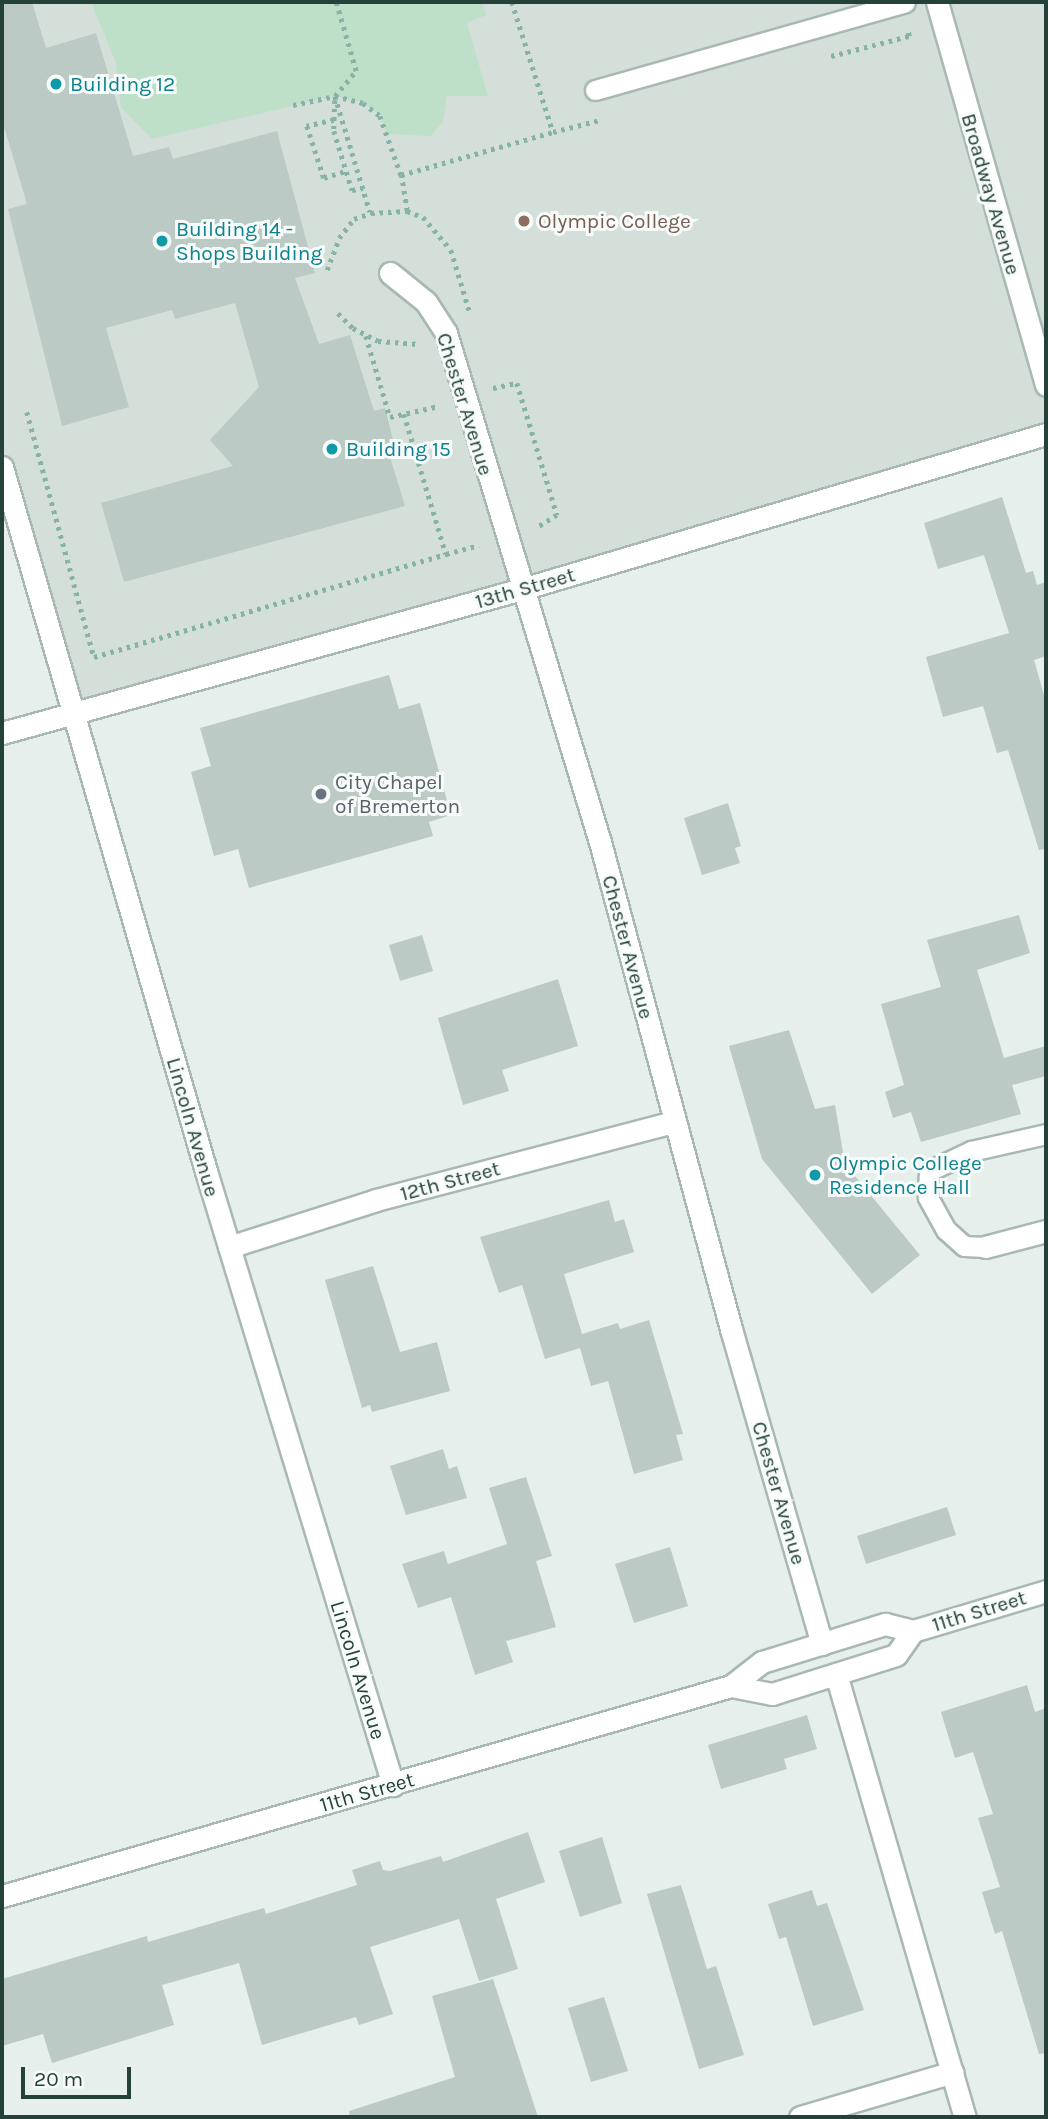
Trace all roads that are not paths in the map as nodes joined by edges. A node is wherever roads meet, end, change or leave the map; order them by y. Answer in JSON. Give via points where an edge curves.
{"nodes":[{"id":1,"x":905,"y":2,"type":"edge"},
{"id":2,"x":937,"y":2,"type":"edge"},
{"id":3,"x":596,"y":90,"type":"dead end"},
{"id":4,"x":390,"y":273,"type":"dead end"},
{"id":5,"x":1046,"y":386,"type":"edge"},
{"id":6,"x":1046,"y":434,"type":"edge"},
{"id":7,"x":2,"y":467,"type":"edge"},
{"id":8,"x":522,"y":589,"type":"junction"},
{"id":9,"x":72,"y":714,"type":"junction"},
{"id":10,"x":2,"y":733,"type":"edge"},
{"id":11,"x":674,"y":1122,"type":"junction"},
{"id":12,"x":1046,"y":1134,"type":"edge"},
{"id":13,"x":1046,"y":1231,"type":"edge"},
{"id":14,"x":229,"y":1247,"type":"junction"},
{"id":15,"x":985,"y":1247,"type":"joint"},
{"id":16,"x":1046,"y":1591,"type":"edge"},
{"id":17,"x":913,"y":1631,"type":"junction"},
{"id":18,"x":822,"y":1644,"type":"junction"},
{"id":19,"x":836,"y":1674,"type":"junction"},
{"id":20,"x":731,"y":1686,"type":"junction"},
{"id":21,"x":393,"y":1785,"type":"junction"},
{"id":22,"x":2,"y":1896,"type":"edge"},
{"id":23,"x":953,"y":2072,"type":"junction"},
{"id":24,"x":800,"y":2117,"type":"edge"},
{"id":25,"x":965,"y":2117,"type":"edge"}],
"edges":[{"from":1,"to":3,"type":"lane"},
{"from":2,"to":5,"type":"street","name":"Broadway Avenue"},
{"from":4,"to":8,"type":"street","name":"Chester Avenue","via":[[426,302],[446,332]]},
{"from":6,"to":8,"type":"street","name":"13th Street"},
{"from":7,"to":9,"type":"street","name":"Lincoln Avenue"},
{"from":8,"to":9,"type":"street","name":"13th Street"},
{"from":8,"to":11,"type":"street","name":"Chester Avenue","via":[[600,842]]},
{"from":9,"to":10,"type":"street","name":"13th Street"},
{"from":9,"to":14,"type":"street","name":"Lincoln Avenue"},
{"from":11,"to":14,"type":"street","name":"12th Street","via":[[376,1200]]},
{"from":11,"to":18,"type":"street","name":"Chester Avenue"},
{"from":12,"to":15,"type":"lane","via":[[971,1150],[929,1171],[928,1197],[946,1230],[964,1247]]},
{"from":13,"to":15,"type":"street"},
{"from":14,"to":21,"type":"street","name":"Lincoln Avenue"},
{"from":16,"to":17,"type":"street","name":"11th Street"},
{"from":17,"to":18,"type":"street","name":"11th Street","via":[[885,1623]]},
{"from":17,"to":19,"type":"street","name":"11th Street","via":[[896,1656]]},
{"from":18,"to":20,"type":"street","name":"11th Street","via":[[762,1662]]},
{"from":19,"to":20,"type":"street","name":"11th Street","via":[[772,1694]]},
{"from":19,"to":23,"type":"street"},
{"from":20,"to":21,"type":"street","name":"11th Street"},
{"from":21,"to":22,"type":"street","name":"11th Street"},
{"from":23,"to":24,"type":"street"},
{"from":23,"to":25,"type":"street"}]}
